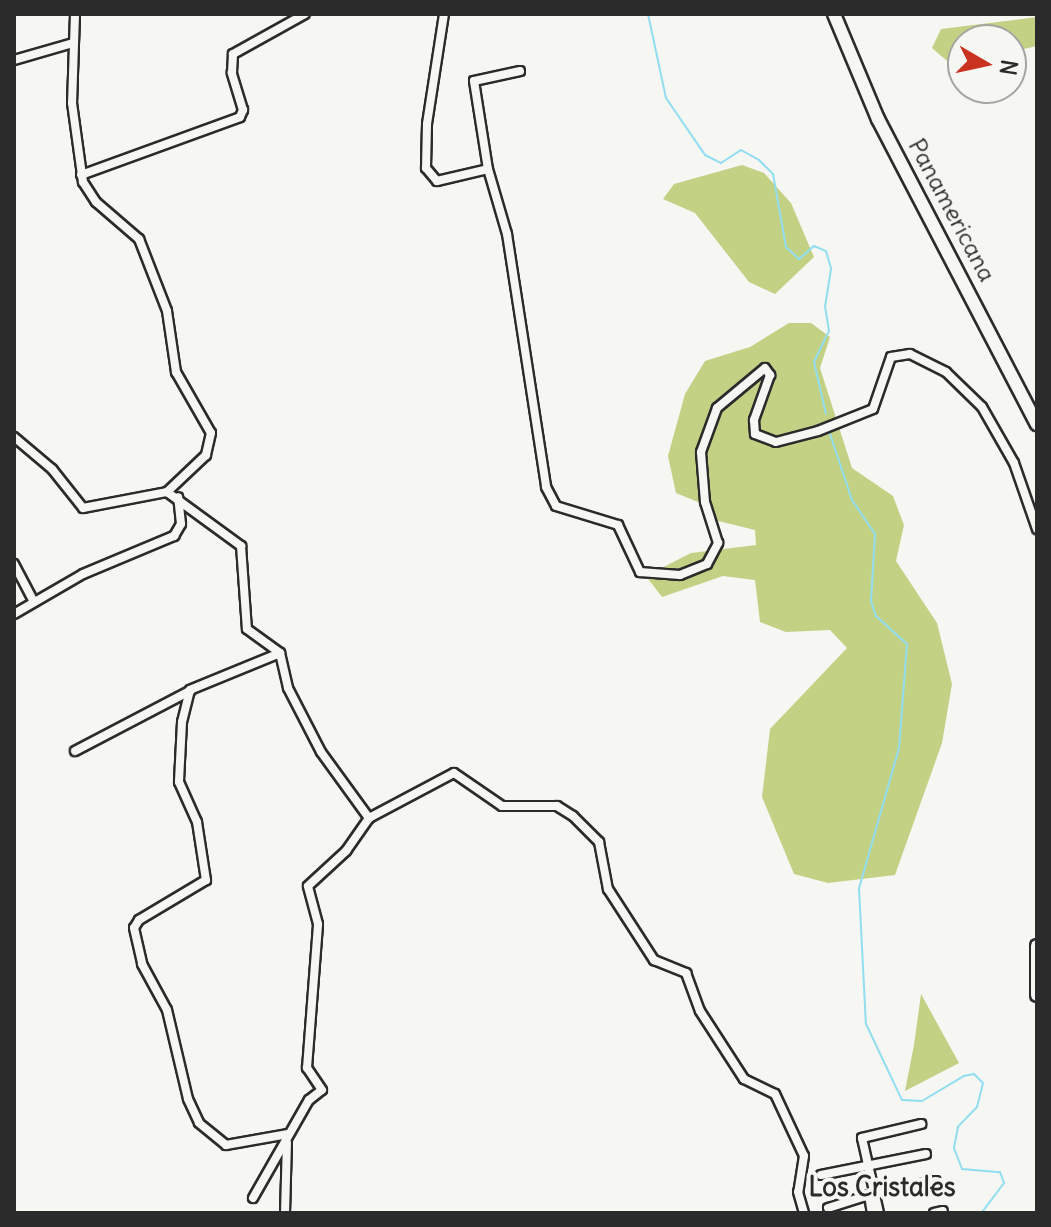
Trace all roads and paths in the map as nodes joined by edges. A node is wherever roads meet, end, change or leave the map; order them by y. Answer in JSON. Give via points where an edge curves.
{"nodes":[{"id":1,"x":75,"y":14,"type":"edge"},
{"id":2,"x":305,"y":14,"type":"edge"},
{"id":3,"x":444,"y":14,"type":"edge"},
{"id":4,"x":834,"y":14,"type":"edge"},
{"id":5,"x":73,"y":43,"type":"junction"},
{"id":6,"x":14,"y":60,"type":"edge"},
{"id":7,"x":520,"y":71,"type":"dead end"},
{"id":8,"x":488,"y":169,"type":"junction"},
{"id":9,"x":81,"y":175,"type":"junction"},
{"id":10,"x":1037,"y":424,"type":"edge"},
{"id":11,"x":14,"y":437,"type":"edge"},
{"id":12,"x":167,"y":492,"type":"junction"},
{"id":13,"x":177,"y":497,"type":"junction"},
{"id":14,"x":1037,"y":529,"type":"edge"},
{"id":15,"x":14,"y":564,"type":"edge"},
{"id":16,"x":34,"y":602,"type":"junction"},
{"id":17,"x":14,"y":614,"type":"edge"},
{"id":18,"x":280,"y":653,"type":"junction"},
{"id":19,"x":190,"y":690,"type":"junction"},
{"id":20,"x":75,"y":751,"type":"dead end"},
{"id":21,"x":369,"y":818,"type":"junction"},
{"id":22,"x":1037,"y":946,"type":"edge"},
{"id":23,"x":1037,"y":995,"type":"edge"},
{"id":24,"x":921,"y":1124,"type":"dead end"},
{"id":25,"x":288,"y":1134,"type":"junction"},
{"id":26,"x":926,"y":1154,"type":"dead end"},
{"id":27,"x":870,"y":1165,"type":"junction"},
{"id":28,"x":821,"y":1175,"type":"dead end"},
{"id":29,"x":936,"y":1181,"type":"dead end"},
{"id":30,"x":877,"y":1193,"type":"junction"},
{"id":31,"x":253,"y":1198,"type":"dead end"},
{"id":32,"x":828,"y":1208,"type":"dead end"},
{"id":33,"x":282,"y":1210,"type":"edge"},
{"id":34,"x":804,"y":1213,"type":"edge"},
{"id":35,"x":872,"y":1213,"type":"edge"},
{"id":36,"x":879,"y":1213,"type":"edge"}],
"edges":[{"from":1,"to":5,"type":"street"},
{"from":2,"to":9,"type":"street","via":[[233,54],[240,117]]},
{"from":3,"to":8,"type":"street","via":[[428,112],[426,168],[437,181]]},
{"from":4,"to":10,"type":"main road","name":"Panamericana","via":[[878,119]]},
{"from":5,"to":6,"type":"street"},
{"from":5,"to":9,"type":"street","via":[[74,129]]},
{"from":7,"to":8,"type":"street","via":[[474,81]]},
{"from":8,"to":14,"type":"street","via":[[507,234],[546,487],[561,509],[618,525],[640,572],[680,575],[713,558],[718,543],[703,491],[703,436],[717,408],[762,368],[770,375],[753,429],[759,437],[776,442],[873,409],[896,355],[929,360],[982,407],[1014,463]]},
{"from":9,"to":12,"type":"street","via":[[96,202],[139,239],[167,311],[176,372],[211,433],[206,455]]},
{"from":11,"to":12,"type":"street","via":[[52,469],[83,508]]},
{"from":12,"to":13,"type":"street"},
{"from":13,"to":16,"type":"street","via":[[181,524],[174,536],[94,568]]},
{"from":13,"to":18,"type":"street","via":[[238,541],[247,583],[247,629]]},
{"from":15,"to":16,"type":"street"},
{"from":16,"to":17,"type":"street"},
{"from":18,"to":19,"type":"street"},
{"from":18,"to":21,"type":"street","via":[[288,688],[321,752]]},
{"from":19,"to":20,"type":"street"},
{"from":19,"to":25,"type":"street","via":[[182,722],[179,782],[197,822],[206,880],[139,920],[136,944],[167,1010],[188,1099],[199,1123],[226,1145]]},
{"from":21,"to":25,"type":"street","via":[[346,851],[308,886],[318,924],[307,1068],[322,1090],[309,1100]]},
{"from":21,"to":34,"type":"street","via":[[454,773],[502,806],[557,806],[573,816],[599,842],[608,889],[654,960],[686,973],[700,1011],[744,1079],[775,1094],[804,1156],[798,1192]]},
{"from":22,"to":23,"type":"main road"},
{"from":24,"to":27,"type":"street","via":[[862,1138]]},
{"from":25,"to":31,"type":"street"},
{"from":25,"to":33,"type":"street"},
{"from":26,"to":27,"type":"street"},
{"from":27,"to":28,"type":"street"},
{"from":27,"to":30,"type":"street"},
{"from":29,"to":30,"type":"street"},
{"from":30,"to":36,"type":"street"},
{"from":32,"to":35,"type":"street","via":[[869,1195]]}]}
